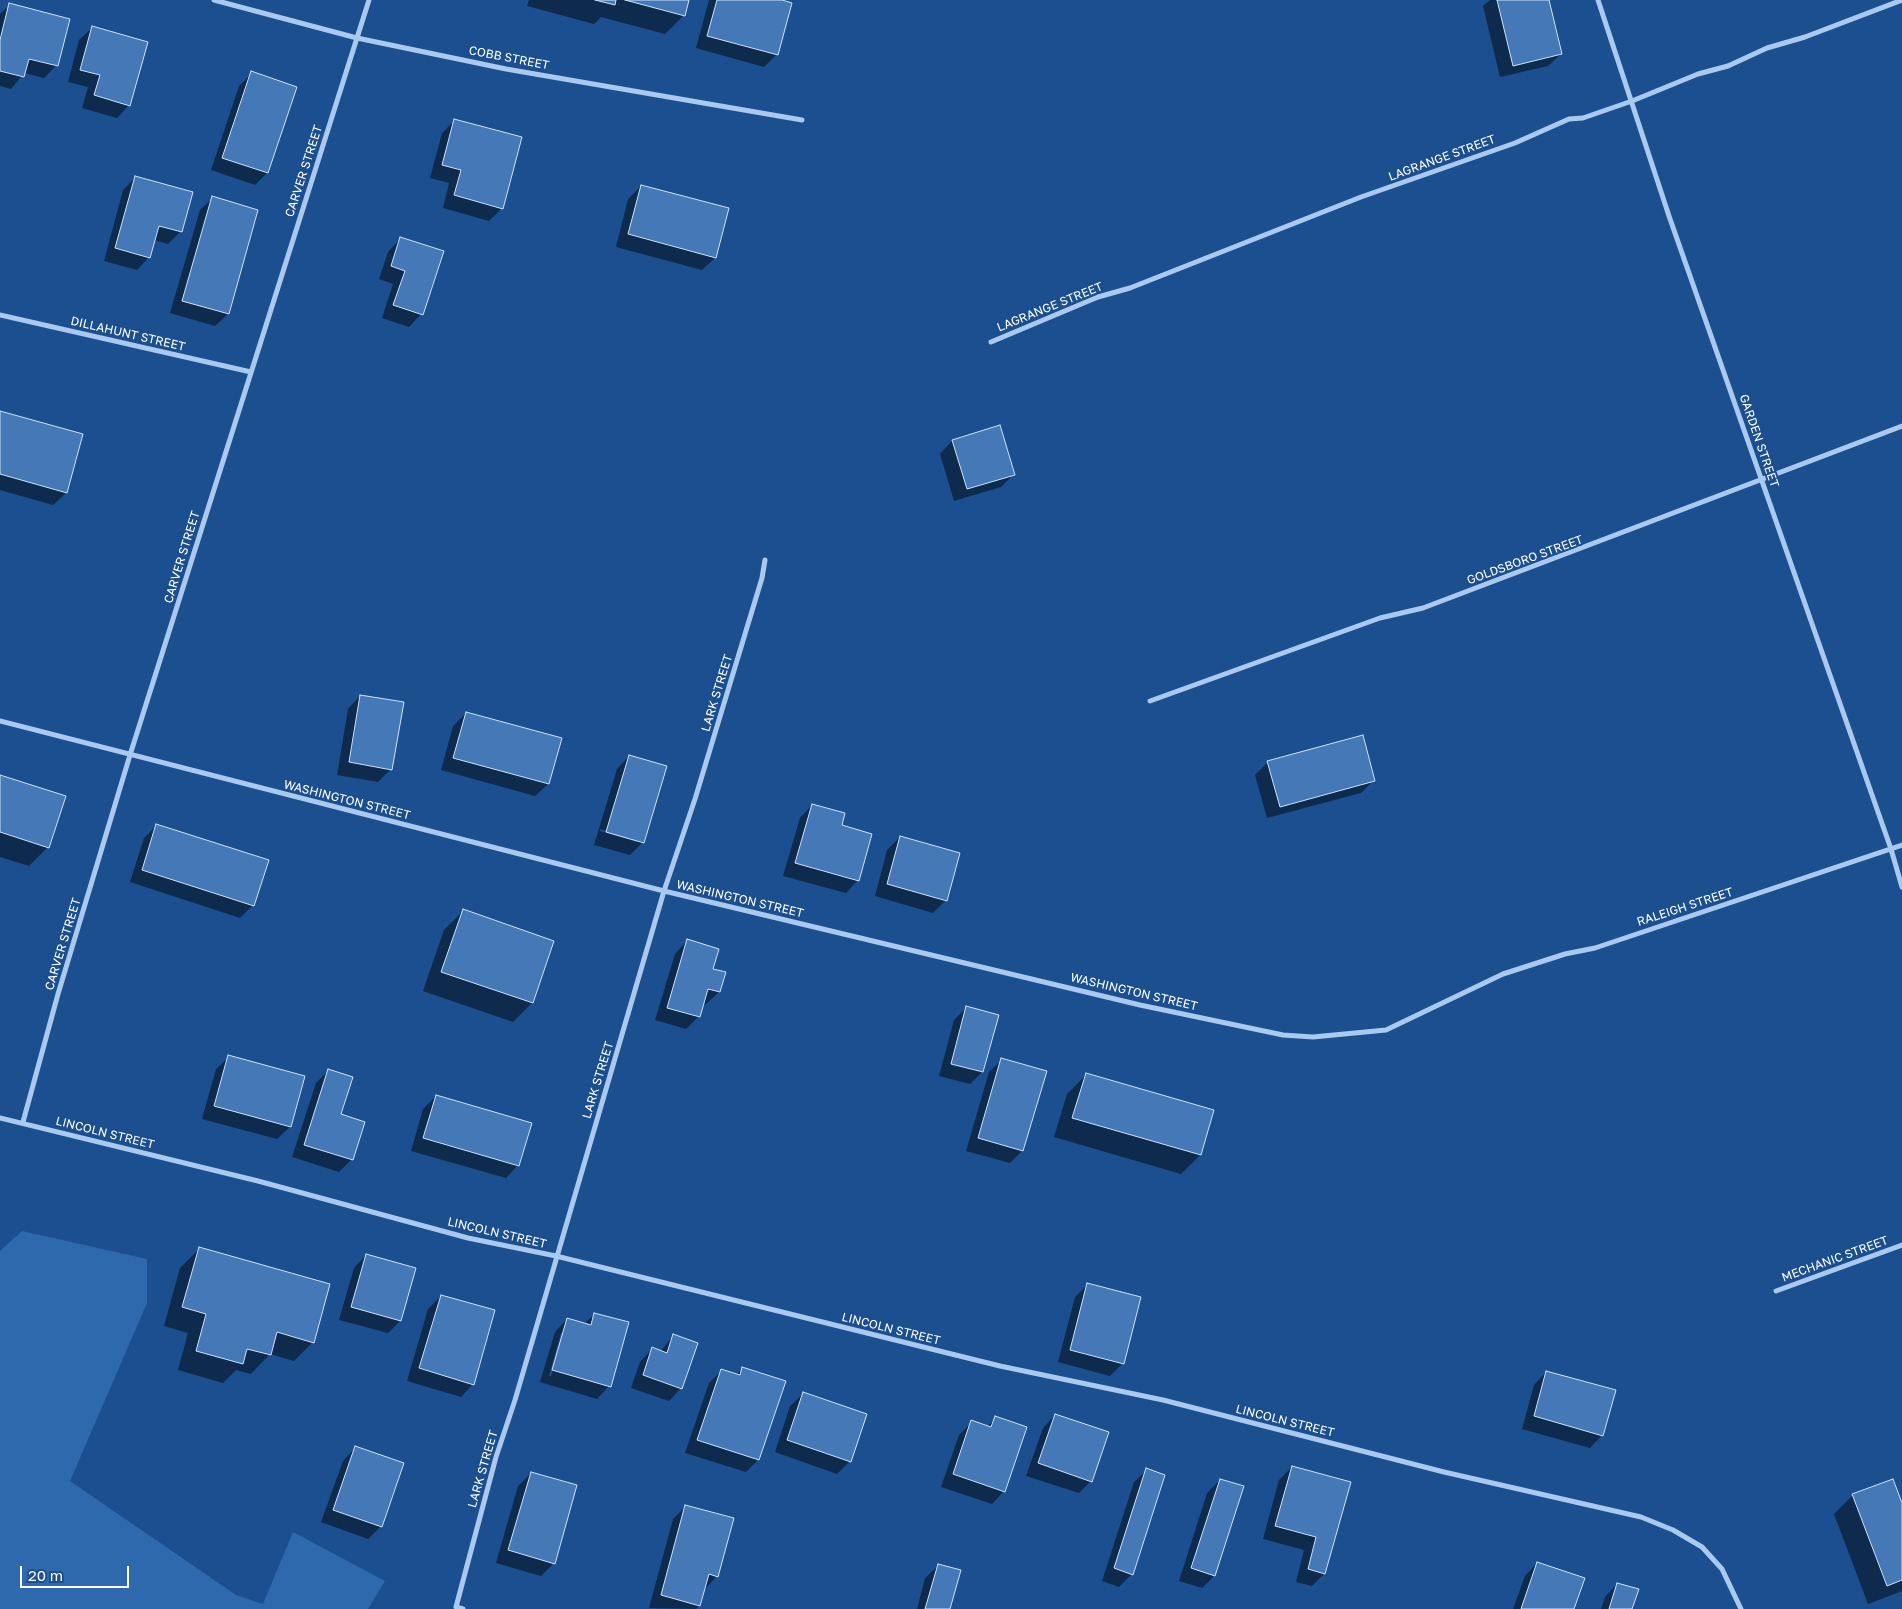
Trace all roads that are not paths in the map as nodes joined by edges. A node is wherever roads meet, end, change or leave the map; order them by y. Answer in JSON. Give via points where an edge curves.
{"nodes":[{"id":1,"x":214,"y":0,"type":"edge"},
{"id":2,"x":369,"y":0,"type":"edge"},
{"id":3,"x":1598,"y":0,"type":"edge"},
{"id":4,"x":1902,"y":0,"type":"edge"},
{"id":5,"x":357,"y":38,"type":"junction"},
{"id":6,"x":1632,"y":101,"type":"junction"},
{"id":7,"x":802,"y":120,"type":"dead end"},
{"id":8,"x":0,"y":315,"type":"edge"},
{"id":9,"x":991,"y":342,"type":"dead end"},
{"id":10,"x":251,"y":372,"type":"junction"},
{"id":11,"x":1902,"y":426,"type":"edge"},
{"id":12,"x":1762,"y":480,"type":"junction"},
{"id":13,"x":765,"y":560,"type":"dead end"},
{"id":14,"x":1150,"y":701,"type":"dead end"},
{"id":15,"x":0,"y":721,"type":"edge"},
{"id":16,"x":130,"y":755,"type":"junction"},
{"id":17,"x":1902,"y":845,"type":"edge"},
{"id":18,"x":1891,"y":849,"type":"junction"},
{"id":19,"x":1902,"y":888,"type":"edge"},
{"id":20,"x":664,"y":891,"type":"junction"},
{"id":21,"x":1474,"y":988,"type":"joint"},
{"id":22,"x":0,"y":1118,"type":"edge"},
{"id":23,"x":23,"y":1122,"type":"junction"},
{"id":24,"x":1902,"y":1245,"type":"edge"},
{"id":25,"x":556,"y":1256,"type":"junction"},
{"id":26,"x":1776,"y":1291,"type":"dead end"},
{"id":27,"x":462,"y":1609,"type":"edge"},
{"id":28,"x":1741,"y":1609,"type":"edge"}],
"edges":[{"from":1,"to":5,"type":"street","name":"COBB STREET"},
{"from":2,"to":5,"type":"street","name":"CARVER STREET"},
{"from":3,"to":6,"type":"street","name":"GARDEN STREET"},
{"from":4,"to":6,"type":"street","name":"LAGRANGE STREET"},
{"from":5,"to":7,"type":"street","name":"COBB STREET","via":[[506,69]]},
{"from":5,"to":10,"type":"street","name":"CARVER STREET"},
{"from":6,"to":9,"type":"street","name":"LAGRANGE STREET","via":[[1583,118],[1569,119],[1515,143],[1361,198],[1130,288],[1098,297]]},
{"from":6,"to":12,"type":"street","name":"GARDEN STREET"},
{"from":8,"to":10,"type":"street","name":"DILLAHUNT STREET"},
{"from":10,"to":16,"type":"street","name":"CARVER STREET"},
{"from":11,"to":12,"type":"street","name":"GOLDSBORO STREET"},
{"from":12,"to":14,"type":"street","name":"GOLDSBORO STREET","via":[[1423,608],[1380,618]]},
{"from":12,"to":18,"type":"street","name":"GARDEN STREET"},
{"from":13,"to":20,"type":"street","name":"LARK STREET","via":[[698,790]]},
{"from":15,"to":16,"type":"street","name":"WASHINGTON STREET"},
{"from":16,"to":20,"type":"street","name":"WASHINGTON STREET"},
{"from":16,"to":23,"type":"street","name":"CARVER STREET"},
{"from":17,"to":18,"type":"street","name":"RALEIGH STREET"},
{"from":18,"to":19,"type":"street","name":"GARDEN STREET"},
{"from":18,"to":21,"type":"street","name":"RALEIGH STREET","via":[[1595,948],[1503,974]]},
{"from":20,"to":21,"type":"street","name":"WASHINGTON STREET","via":[[1140,1005],[1283,1035],[1322,1037],[1386,1030]]},
{"from":20,"to":25,"type":"street","name":"LARK STREET"},
{"from":22,"to":23,"type":"street","name":"LINCOLN STREET"},
{"from":23,"to":25,"type":"street","name":"LINCOLN STREET","via":[[468,1238]]},
{"from":24,"to":26,"type":"street","name":"MECHANIC STREET"},
{"from":25,"to":27,"type":"street","name":"LARK STREET","via":[[496,1457],[456,1607]]},
{"from":25,"to":28,"type":"street","name":"LINCOLN STREET","via":[[1000,1366],[1163,1400],[1444,1472],[1641,1518],[1673,1530],[1702,1547],[1722,1569]]}]}
